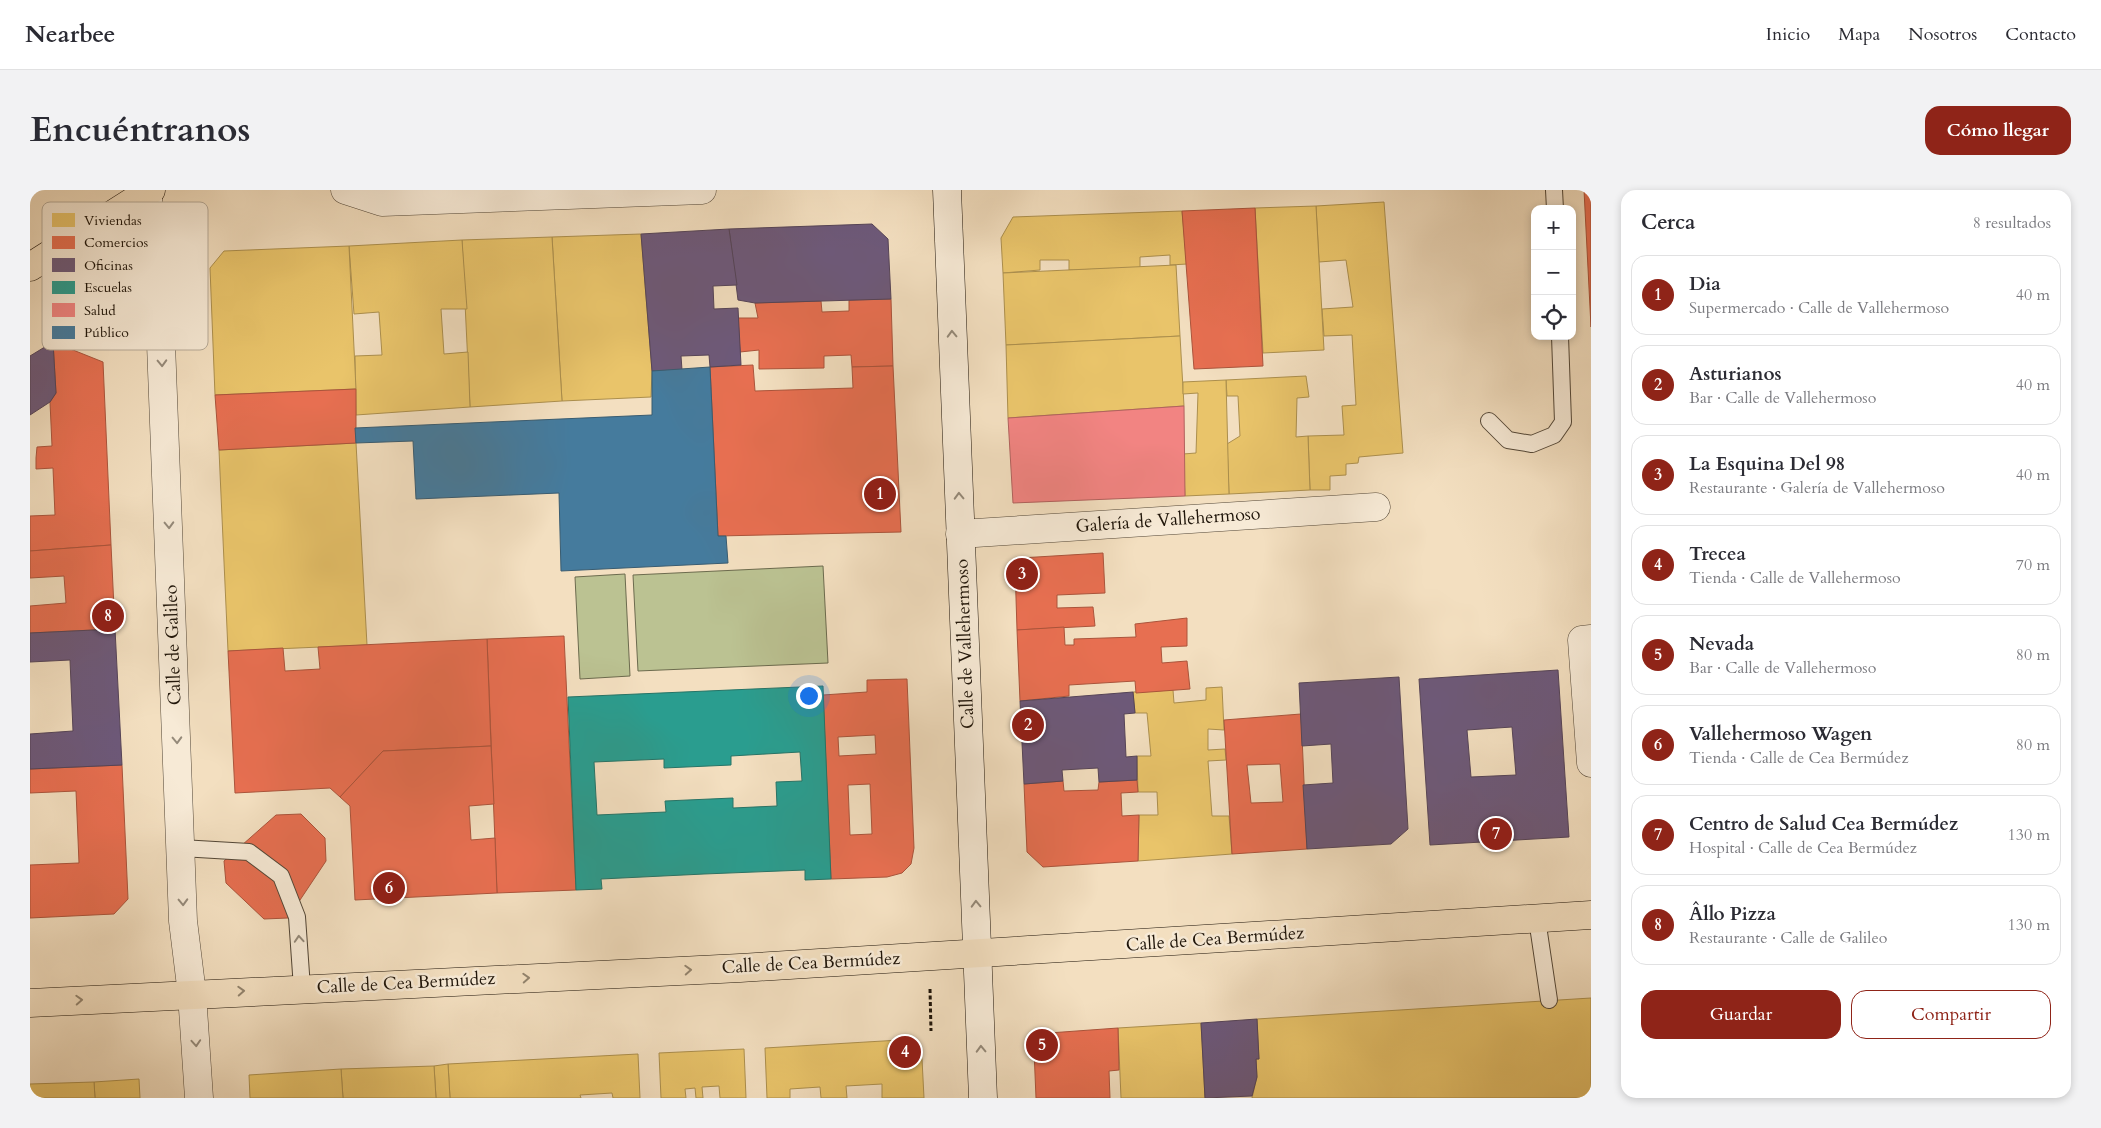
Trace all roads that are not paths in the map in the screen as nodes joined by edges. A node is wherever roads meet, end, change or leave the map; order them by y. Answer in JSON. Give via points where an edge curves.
{"nodes":[{"id":1,"x":345,"y":190,"type":"edge"},
{"id":2,"x":702,"y":190,"type":"edge"},
{"id":3,"x":947,"y":190,"type":"edge"},
{"id":4,"x":1554,"y":190,"type":"edge"},
{"id":5,"x":149,"y":191,"type":"edge"},
{"id":6,"x":132,"y":202,"type":"edge"},
{"id":7,"x":1555,"y":205,"type":"edge"},
{"id":8,"x":42,"y":259,"type":"edge"},
{"id":9,"x":30,"y":267,"type":"edge"},
{"id":10,"x":1560,"y":340,"type":"edge"},
{"id":11,"x":161,"y":350,"type":"edge"},
{"id":12,"x":1489,"y":421,"type":"dead end"},
{"id":13,"x":1376,"y":507,"type":"dead end"},
{"id":14,"x":960,"y":534,"type":"junction"},
{"id":15,"x":1591,"y":639,"type":"edge"},
{"id":16,"x":1591,"y":763,"type":"edge"},
{"id":17,"x":181,"y":848,"type":"junction"},
{"id":18,"x":1591,"y":915,"type":"edge"},
{"id":19,"x":1537,"y":919,"type":"junction"},
{"id":20,"x":978,"y":953,"type":"junction"},
{"id":21,"x":302,"y":988,"type":"junction"},
{"id":22,"x":192,"y":994,"type":"junction"},
{"id":23,"x":1549,"y":1000,"type":"dead end"},
{"id":24,"x":30,"y":1003,"type":"edge"},
{"id":25,"x":199,"y":1098,"type":"edge"},
{"id":26,"x":983,"y":1098,"type":"edge"}],
"edges":[{"from":1,"to":2,"type":"street","via":[[382,202]]},
{"from":14,"to":3,"type":"street","name":"Calle de Vallehermoso","one_way":true},
{"from":4,"to":7,"type":"lane"},
{"from":5,"to":6,"type":"main road"},
{"from":8,"to":9,"type":"main road"},
{"from":10,"to":12,"type":"lane","via":[[1563,422],[1554,435],[1532,444],[1508,440]]},
{"from":11,"to":17,"type":"street","name":"Calle de Galileo","one_way":true},
{"from":13,"to":14,"type":"street","name":"Galería de Vallehermoso"},
{"from":20,"to":14,"type":"street","name":"Calle de Vallehermoso","one_way":true},
{"from":15,"to":16,"type":"street","via":[[1582,640]]},
{"from":21,"to":17,"type":"lane","one_way":true,"via":[[297,918],[281,876],[249,852]]},
{"from":17,"to":22,"type":"street","name":"Calle de Galileo","one_way":true,"via":[[183,921]]},
{"from":18,"to":19,"type":"main road","name":"Calle de Cea Bermúdez"},
{"from":19,"to":20,"type":"main road","name":"Calle de Cea Bermúdez"},
{"from":19,"to":23,"type":"lane"},
{"from":21,"to":20,"type":"main road","name":"Calle de Cea Bermúdez","one_way":true,"via":[[740,968]]},
{"from":26,"to":20,"type":"street","name":"Calle de Vallehermoso","one_way":true},
{"from":22,"to":21,"type":"main road","name":"Calle de Cea Bermúdez","one_way":true},
{"from":24,"to":22,"type":"main road","name":"Calle de Cea Bermúdez","one_way":true},
{"from":22,"to":25,"type":"street","name":"Calle de Galileo","one_way":true}]}
